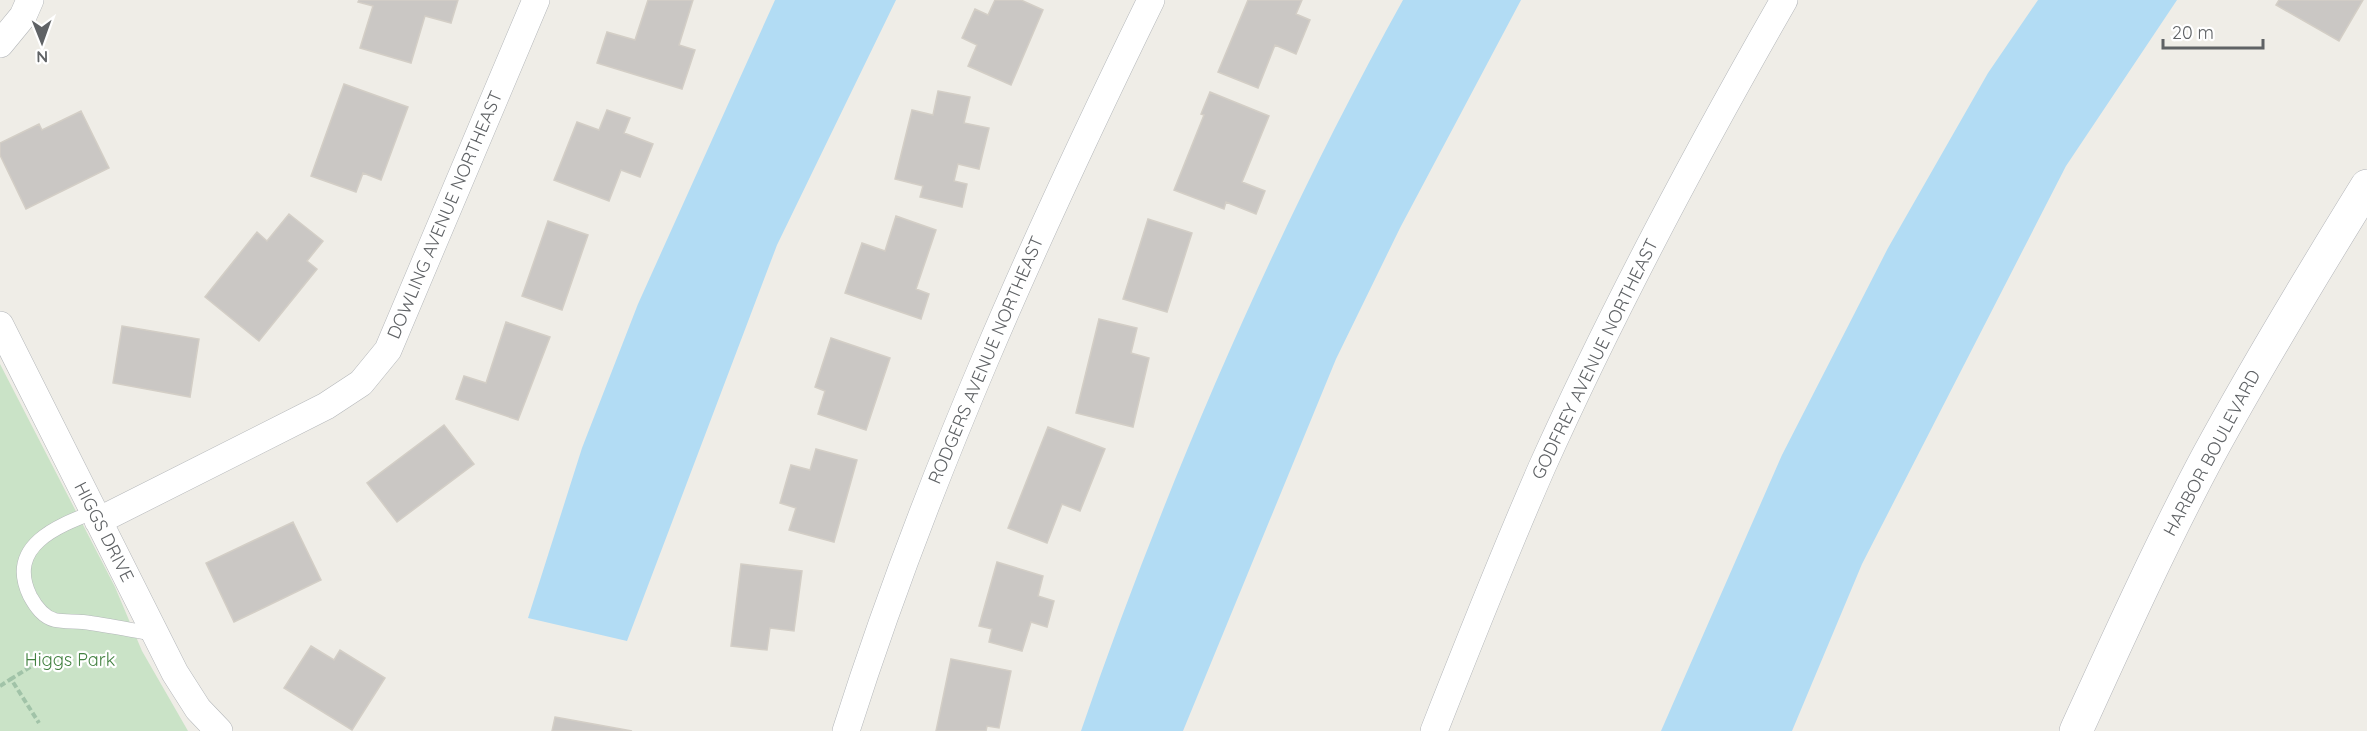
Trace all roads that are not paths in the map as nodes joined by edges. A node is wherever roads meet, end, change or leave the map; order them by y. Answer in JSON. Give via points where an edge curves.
{"nodes":[{"id":1,"x":30,"y":0,"type":"edge"},
{"id":2,"x":536,"y":0,"type":"edge"},
{"id":3,"x":1152,"y":0,"type":"edge"},
{"id":4,"x":1785,"y":0,"type":"edge"},
{"id":5,"x":0,"y":44,"type":"edge"},
{"id":6,"x":2367,"y":186,"type":"edge"},
{"id":7,"x":0,"y":325,"type":"edge"},
{"id":8,"x":96,"y":517,"type":"junction"},
{"id":9,"x":155,"y":634,"type":"junction"},
{"id":10,"x":219,"y":731,"type":"edge"},
{"id":11,"x":846,"y":731,"type":"edge"},
{"id":12,"x":1434,"y":731,"type":"edge"},
{"id":13,"x":2076,"y":731,"type":"edge"}],
"edges":[{"from":1,"to":5,"type":"street","via":[[23,16]]},
{"from":2,"to":8,"type":"street","name":"DOWLING AVENUE NORTHEAST","via":[[388,350],[361,383],[326,406]]},
{"from":3,"to":11,"type":"street","name":"RODGERS AVENUE NORTHEAST","via":[[1076,154],[1000,323],[930,494]]},
{"from":4,"to":12,"type":"street","name":"GODFREY AVENUE NORTHEAST","via":[[1650,242],[1568,412],[1478,617]]},
{"from":6,"to":13,"type":"street","name":"HARBOR BOULEVARD","via":[[2277,332],[2207,458],[2141,587]]},
{"from":7,"to":8,"type":"street","name":"HIGGS DRIVE"},
{"from":8,"to":9,"type":"street","name":"HIGGS DRIVE"},
{"from":8,"to":9,"type":"lane","via":[[62,524],[36,541],[24,564],[26,588],[37,610],[55,620]]},
{"from":9,"to":10,"type":"street","name":"HIGGS DRIVE","via":[[198,709]]}]}
